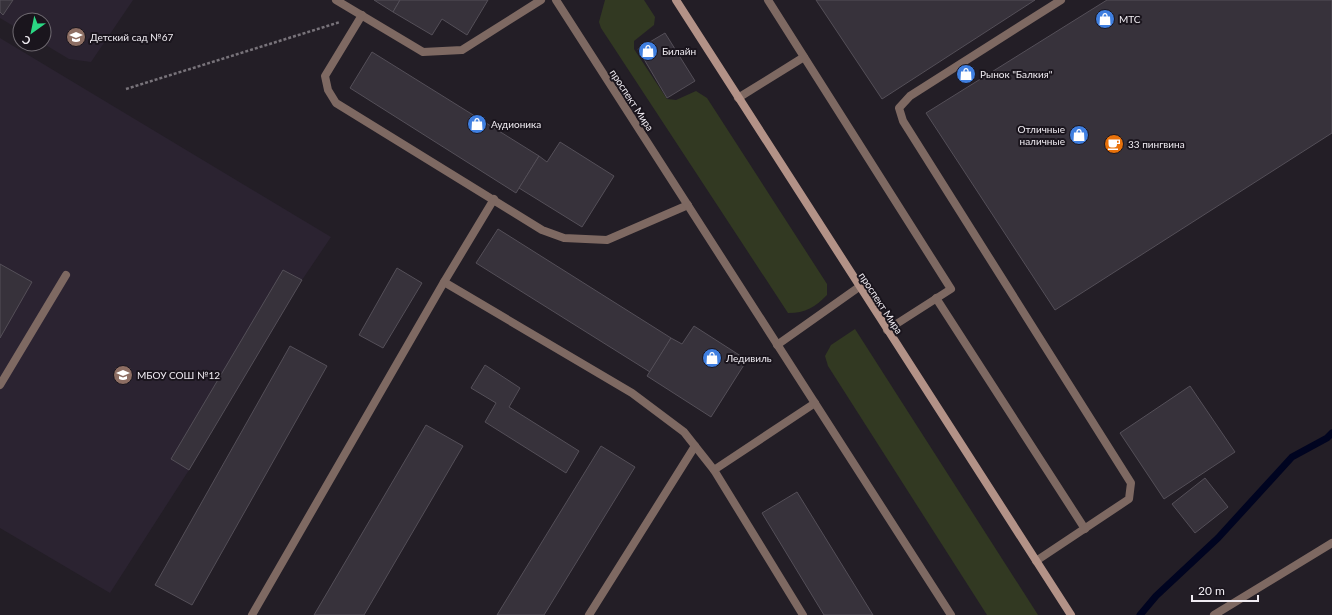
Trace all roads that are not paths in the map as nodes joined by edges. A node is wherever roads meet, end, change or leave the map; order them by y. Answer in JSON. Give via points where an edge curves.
{"nodes":[{"id":1,"x":336,"y":0,"type":"edge"},
{"id":2,"x":541,"y":0,"type":"edge"},
{"id":3,"x":556,"y":0,"type":"edge"},
{"id":4,"x":676,"y":0,"type":"edge"},
{"id":5,"x":768,"y":0,"type":"edge"},
{"id":6,"x":1061,"y":0,"type":"edge"},
{"id":7,"x":362,"y":15,"type":"junction"},
{"id":8,"x":804,"y":58,"type":"junction"},
{"id":9,"x":738,"y":98,"type":"junction"},
{"id":10,"x":494,"y":199,"type":"junction"},
{"id":11,"x":688,"y":205,"type":"junction"},
{"id":12,"x":66,"y":275,"type":"dead end"},
{"id":13,"x":444,"y":282,"type":"junction"},
{"id":14,"x":859,"y":287,"type":"junction"},
{"id":15,"x":936,"y":298,"type":"junction"},
{"id":16,"x":887,"y":330,"type":"junction"},
{"id":17,"x":777,"y":345,"type":"junction"},
{"id":18,"x":0,"y":385,"type":"edge"},
{"id":19,"x":815,"y":403,"type":"junction"},
{"id":20,"x":696,"y":446,"type":"junction"},
{"id":21,"x":714,"y":470,"type":"junction"},
{"id":22,"x":1085,"y":529,"type":"junction"},
{"id":23,"x":1332,"y":543,"type":"edge"},
{"id":24,"x":1036,"y":561,"type":"junction"},
{"id":25,"x":252,"y":615,"type":"edge"},
{"id":26,"x":589,"y":615,"type":"edge"},
{"id":27,"x":803,"y":615,"type":"edge"},
{"id":28,"x":951,"y":615,"type":"edge"},
{"id":29,"x":1071,"y":615,"type":"edge"},
{"id":30,"x":1214,"y":615,"type":"edge"}],
"edges":[{"from":1,"to":7,"type":"street"},
{"from":2,"to":7,"type":"street","via":[[462,50],[423,52]]},
{"from":3,"to":11,"type":"street","name":"проспект Мира"},
{"from":4,"to":9,"type":"main road","name":"проспект Мира"},
{"from":5,"to":8,"type":"street"},
{"from":6,"to":22,"type":"street","via":[[910,96],[899,108],[903,121],[1131,483],[1129,500]]},
{"from":7,"to":10,"type":"street","via":[[325,76],[328,90],[336,103]]},
{"from":8,"to":9,"type":"street"},
{"from":8,"to":15,"type":"street","via":[[951,289]]},
{"from":9,"to":14,"type":"main road","name":"проспект Мира"},
{"from":10,"to":11,"type":"street","via":[[542,230],[564,238],[608,240]]},
{"from":10,"to":13,"type":"street"},
{"from":11,"to":17,"type":"street","name":"проспект Мира"},
{"from":12,"to":18,"type":"street"},
{"from":13,"to":20,"type":"street","via":[[632,393],[684,432]]},
{"from":13,"to":25,"type":"street"},
{"from":14,"to":16,"type":"main road","name":"проспект Мира"},
{"from":14,"to":17,"type":"street"},
{"from":15,"to":16,"type":"street"},
{"from":15,"to":22,"type":"street"},
{"from":16,"to":24,"type":"main road","name":"проспект Мира"},
{"from":17,"to":19,"type":"street","name":"проспект Мира"},
{"from":19,"to":21,"type":"street"},
{"from":19,"to":28,"type":"street","name":"проспект Мира"},
{"from":20,"to":21,"type":"street"},
{"from":20,"to":26,"type":"street"},
{"from":21,"to":27,"type":"street"},
{"from":22,"to":24,"type":"street"},
{"from":23,"to":30,"type":"street"},
{"from":24,"to":29,"type":"main road","name":"проспект Мира"}]}
